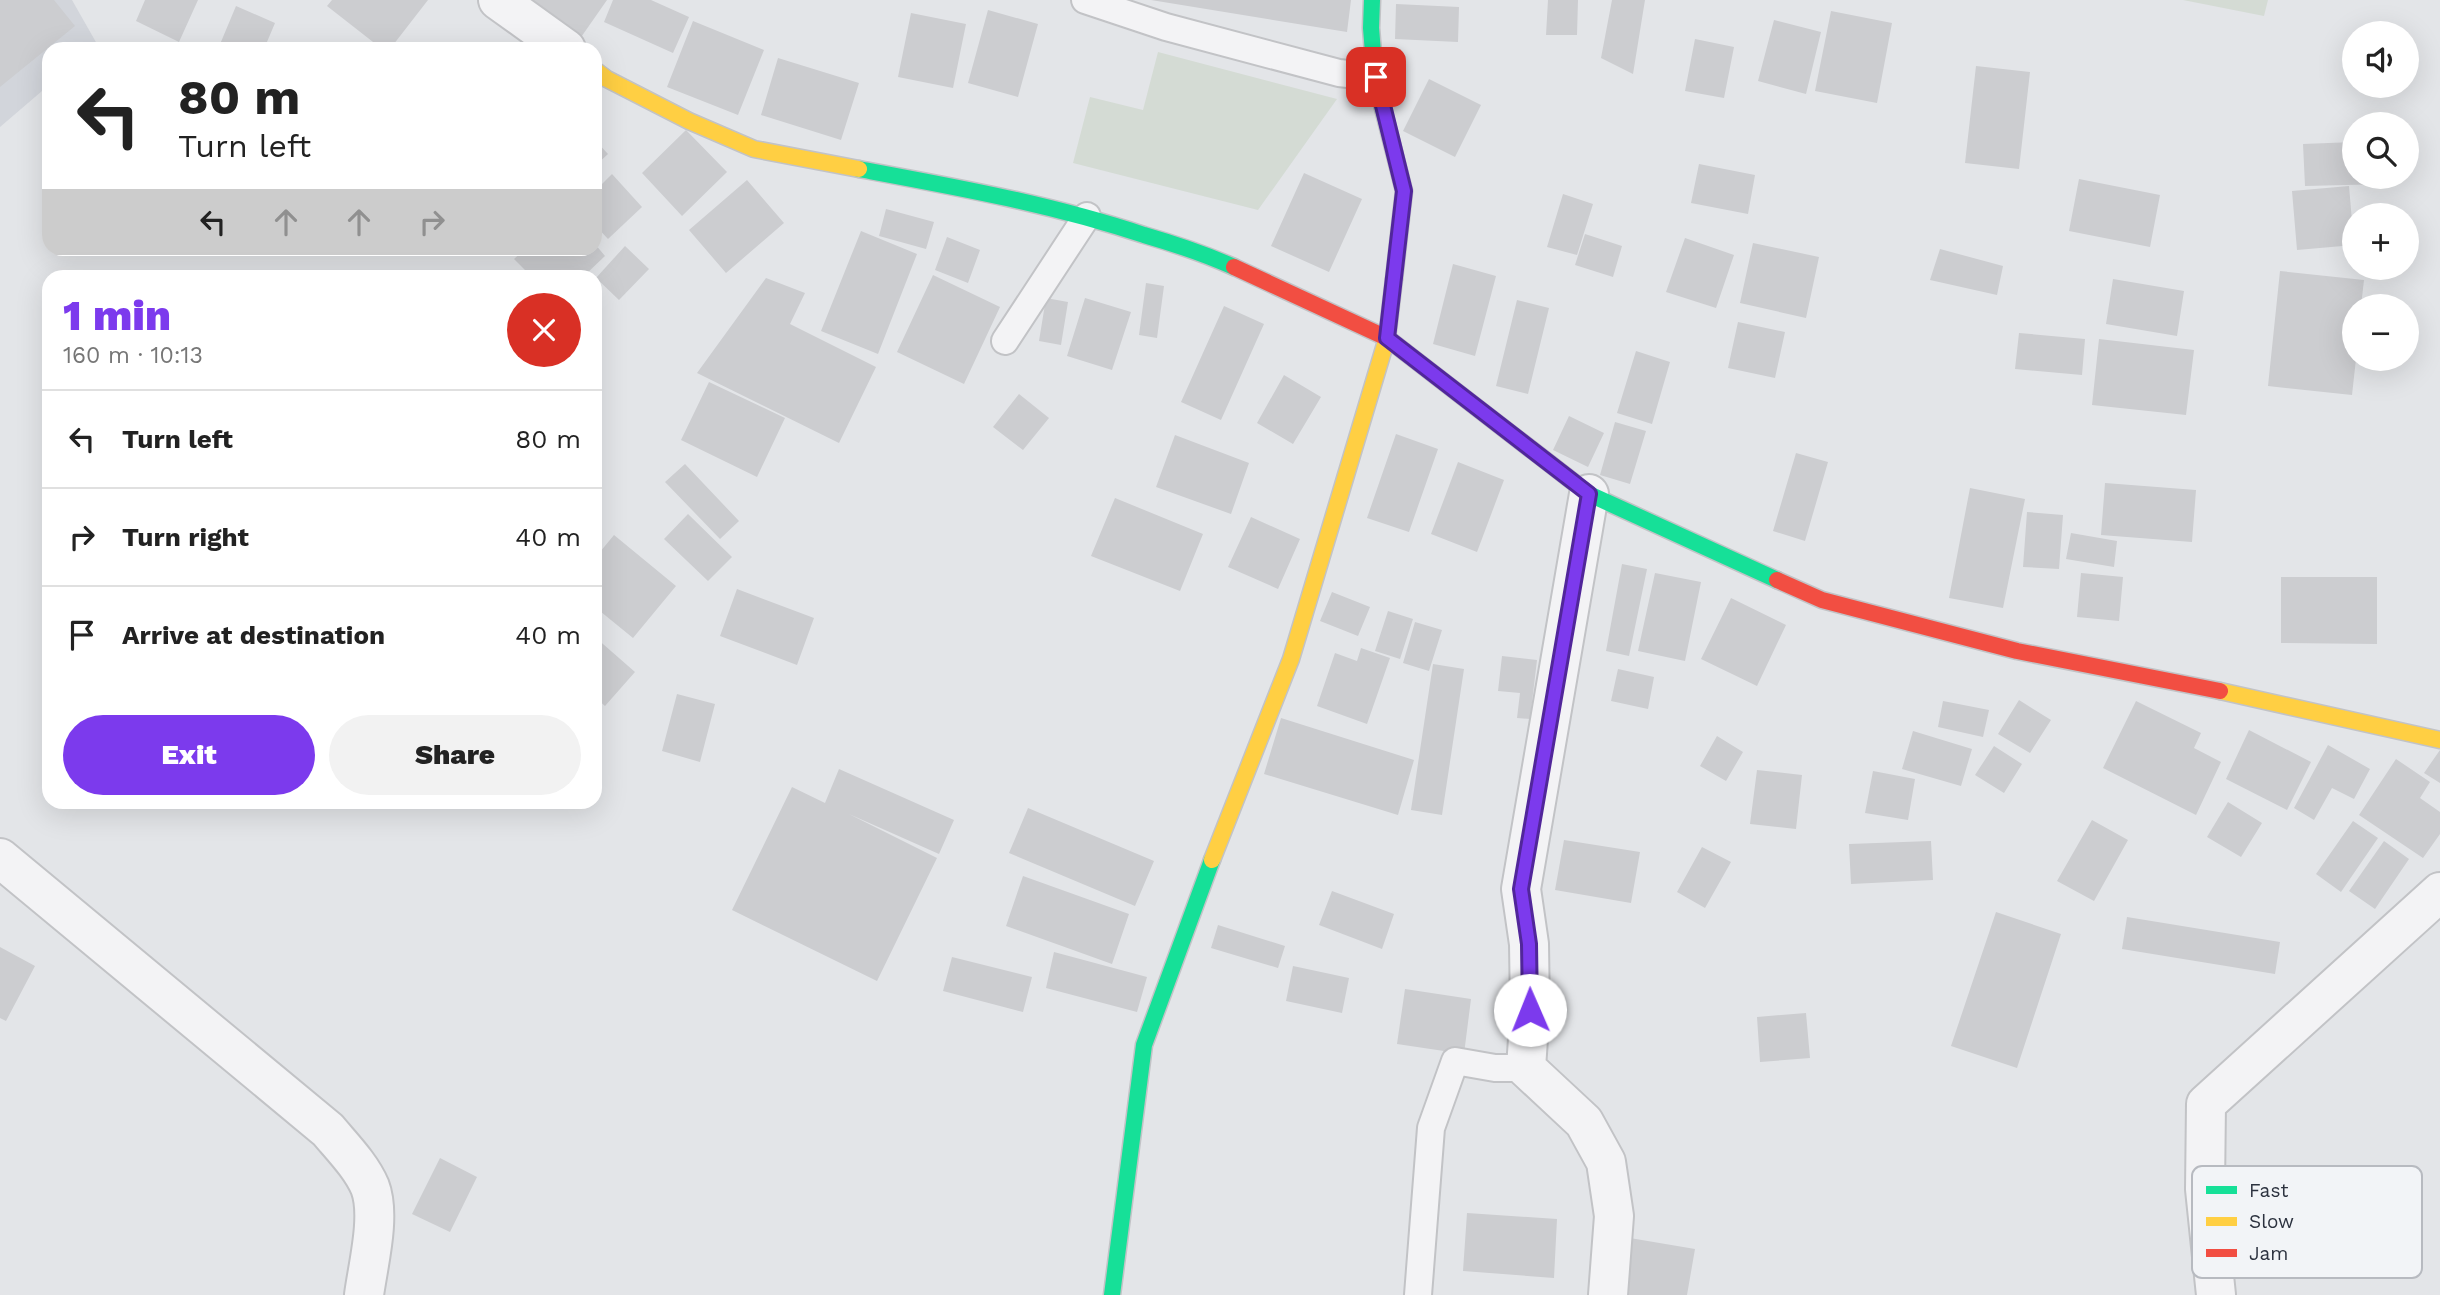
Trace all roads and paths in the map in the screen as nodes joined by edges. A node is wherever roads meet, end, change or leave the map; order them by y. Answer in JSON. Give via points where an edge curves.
{"nodes":[{"id":1,"x":498,"y":0,"type":"edge"},
{"id":2,"x":1085,"y":0,"type":"edge"},
{"id":3,"x":1372,"y":0,"type":"edge"},
{"id":4,"x":556,"y":42,"type":"edge"},
{"id":5,"x":602,"y":75,"type":"edge"},
{"id":6,"x":1376,"y":77,"type":"junction"},
{"id":7,"x":1087,"y":216,"type":"junction"},
{"id":8,"x":1387,"y":338,"type":"junction"},
{"id":9,"x":1004,"y":341,"type":"dead end"},
{"id":10,"x":1589,"y":494,"type":"junction"},
{"id":11,"x":2440,"y":740,"type":"edge"},
{"id":12,"x":0,"y":858,"type":"edge"},
{"id":13,"x":2440,"y":892,"type":"edge"},
{"id":14,"x":1526,"y":1068,"type":"junction"},
{"id":15,"x":2205,"y":1166,"type":"edge"},
{"id":16,"x":364,"y":1295,"type":"edge"},
{"id":17,"x":1112,"y":1295,"type":"edge"},
{"id":18,"x":1418,"y":1295,"type":"edge"},
{"id":19,"x":1608,"y":1295,"type":"edge"}],
"edges":[{"from":1,"to":4,"type":"street"},
{"from":2,"to":6,"type":"lane","via":[[1326,70]]},
{"from":3,"to":6,"type":"street"},
{"from":5,"to":7,"type":"street","via":[[754,149]]},
{"from":6,"to":8,"type":"street","via":[[1404,191]]},
{"from":7,"to":8,"type":"street","via":[[1208,255]]},
{"from":7,"to":9,"type":"lane"},
{"from":8,"to":10,"type":"street"},
{"from":8,"to":17,"type":"street","via":[[1290,659],[1144,1045]]},
{"from":10,"to":11,"type":"street","via":[[1822,600],[2017,651]]},
{"from":10,"to":14,"type":"street","via":[[1521,889],[1529,957]]},
{"from":12,"to":16,"type":"street","via":[[318,1121],[360,1168],[371,1189],[374,1217]]},
{"from":13,"to":15,"type":"street","via":[[2206,1104]]},
{"from":14,"to":18,"type":"lane","via":[[1455,1061],[1431,1128]]},
{"from":14,"to":19,"type":"street","via":[[1584,1122],[1606,1162],[1614,1216]]}]}
